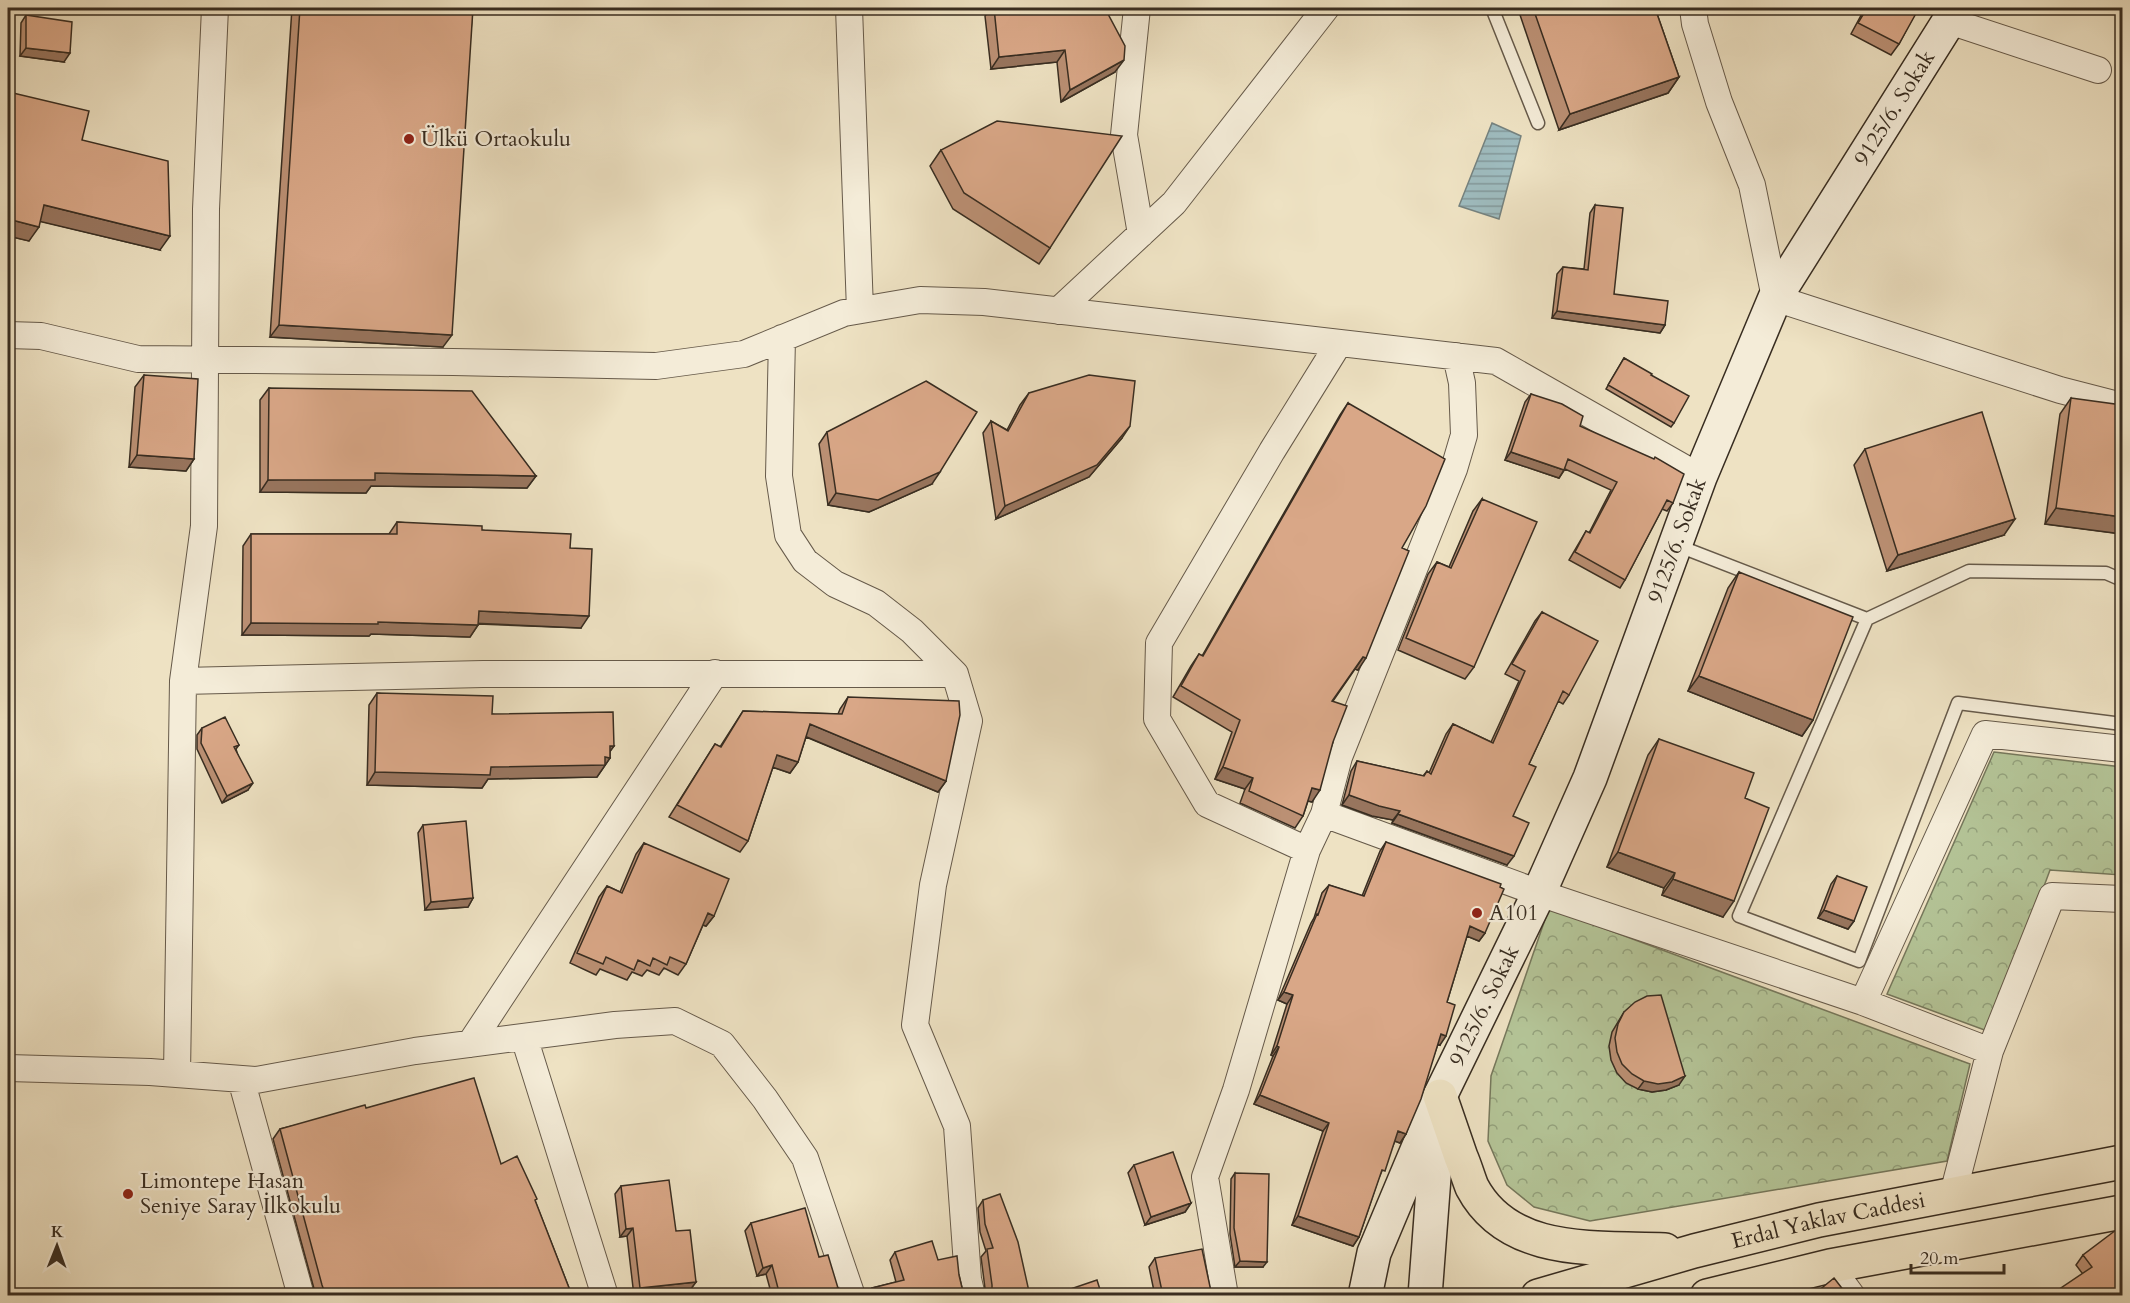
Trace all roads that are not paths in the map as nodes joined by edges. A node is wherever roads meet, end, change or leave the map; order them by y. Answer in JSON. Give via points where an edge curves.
{"nodes":[{"id":1,"x":215,"y":8,"type":"edge"},
{"id":2,"x":849,"y":8,"type":"edge"},
{"id":3,"x":1137,"y":8,"type":"edge"},
{"id":4,"x":1326,"y":8,"type":"edge"},
{"id":5,"x":1492,"y":8,"type":"edge"},
{"id":6,"x":1693,"y":8,"type":"edge"},
{"id":7,"x":1952,"y":14,"type":"edge"},
{"id":8,"x":2098,"y":70,"type":"dead end"},
{"id":9,"x":1538,"y":123,"type":"dead end"},
{"id":10,"x":1141,"y":234,"type":"junction"},
{"id":11,"x":1775,"y":298,"type":"junction"},
{"id":12,"x":860,"y":310,"type":"junction"},
{"id":13,"x":1058,"y":311,"type":"junction"},
{"id":14,"x":8,"y":335,"type":"edge"},
{"id":15,"x":782,"y":339,"type":"junction"},
{"id":16,"x":1339,"y":343,"type":"junction"},
{"id":17,"x":1456,"y":356,"type":"junction"},
{"id":18,"x":204,"y":358,"type":"junction"},
{"id":19,"x":2122,"y":406,"type":"edge"},
{"id":20,"x":1700,"y":477,"type":"junction"},
{"id":21,"x":1675,"y":545,"type":"junction"},
{"id":22,"x":2122,"y":580,"type":"edge"},
{"id":23,"x":1867,"y":619,"type":"junction"},
{"id":24,"x":715,"y":674,"type":"junction"},
{"id":25,"x":955,"y":674,"type":"junction"},
{"id":26,"x":183,"y":681,"type":"junction"},
{"id":27,"x":2122,"y":724,"type":"edge"},
{"id":28,"x":2122,"y":749,"type":"edge"},
{"id":29,"x":1324,"y":814,"type":"junction"},
{"id":30,"x":1307,"y":850,"type":"junction"},
{"id":31,"x":1539,"y":893,"type":"junction"},
{"id":32,"x":2122,"y":899,"type":"edge"},
{"id":33,"x":1863,"y":1002,"type":"junction"},
{"id":34,"x":524,"y":1037,"type":"junction"},
{"id":35,"x":470,"y":1044,"type":"junction"},
{"id":36,"x":1990,"y":1051,"type":"junction"},
{"id":37,"x":8,"y":1068,"type":"edge"},
{"id":38,"x":177,"y":1074,"type":"junction"},
{"id":39,"x":241,"y":1079,"type":"junction"},
{"id":40,"x":1440,"y":1096,"type":"junction"},
{"id":41,"x":2122,"y":1162,"type":"edge"},
{"id":42,"x":1953,"y":1194,"type":"junction"},
{"id":43,"x":2122,"y":1212,"type":"edge"},
{"id":44,"x":1694,"y":1251,"type":"junction"},
{"id":45,"x":1830,"y":1266,"type":"junction"},
{"id":46,"x":302,"y":1296,"type":"edge"},
{"id":47,"x":605,"y":1296,"type":"edge"},
{"id":48,"x":852,"y":1296,"type":"edge"},
{"id":49,"x":972,"y":1296,"type":"edge"},
{"id":50,"x":1225,"y":1296,"type":"edge"},
{"id":51,"x":1365,"y":1296,"type":"edge"},
{"id":52,"x":1425,"y":1296,"type":"edge"},
{"id":53,"x":1538,"y":1296,"type":"edge"},
{"id":54,"x":1707,"y":1296,"type":"edge"},
{"id":55,"x":1852,"y":1296,"type":"edge"}],
"edges":[{"from":1,"to":18,"type":"street"},
{"from":2,"to":12,"type":"street"},
{"from":3,"to":10,"type":"street","via":[[1125,135]]},
{"from":4,"to":10,"type":"street","via":[[1174,203]]},
{"from":5,"to":9,"type":"lane"},
{"from":6,"to":11,"type":"street","via":[[1719,102],[1752,185]]},
{"from":7,"to":8,"type":"street"},
{"from":7,"to":11,"type":"main road","name":"9125/6. Sokak"},
{"from":10,"to":13,"type":"street"},
{"from":11,"to":19,"type":"street","via":[[2060,390]]},
{"from":11,"to":20,"type":"main road","name":"9125/6. Sokak"},
{"from":12,"to":13,"type":"street","via":[[920,300],[984,302]]},
{"from":12,"to":15,"type":"street"},
{"from":13,"to":16,"type":"street"},
{"from":14,"to":18,"type":"street","via":[[41,336],[138,359]]},
{"from":15,"to":18,"type":"street","via":[[744,354],[656,366]]},
{"from":15,"to":25,"type":"street","via":[[779,476],[788,535],[805,561],[835,584],[876,603],[912,631]]},
{"from":16,"to":17,"type":"street"},
{"from":16,"to":30,"type":"street","via":[[1159,643],[1157,719],[1207,804]]},
{"from":17,"to":20,"type":"street","via":[[1496,361]]},
{"from":17,"to":29,"type":"street","via":[[1462,383],[1464,435],[1339,757]]},
{"from":18,"to":26,"type":"street","via":[[204,526]]},
{"from":20,"to":21,"type":"main road","name":"9125/6. Sokak"},
{"from":21,"to":23,"type":"lane"},
{"from":21,"to":31,"type":"main road","name":"9125/6. Sokak","via":[[1590,778]]},
{"from":22,"to":23,"type":"lane","via":[[2106,573],[1969,572]]},
{"from":23,"to":27,"type":"lane","via":[[1739,916],[1859,961],[1958,703]]},
{"from":24,"to":25,"type":"street"},
{"from":24,"to":26,"type":"street","via":[[483,674]]},
{"from":24,"to":35,"type":"street"},
{"from":25,"to":49,"type":"street","via":[[969,721],[933,885],[915,1025],[957,1126]]},
{"from":26,"to":38,"type":"street"},
{"from":28,"to":33,"type":"street","via":[[1985,734]]},
{"from":29,"to":30,"type":"street"},
{"from":29,"to":31,"type":"street"},
{"from":30,"to":50,"type":"street","via":[[1236,1090],[1205,1176]]},
{"from":31,"to":33,"type":"street"},
{"from":31,"to":40,"type":"main road","name":"9125/6. Sokak"},
{"from":32,"to":36,"type":"street","via":[[2052,896]]},
{"from":33,"to":36,"type":"street"},
{"from":34,"to":35,"type":"street"},
{"from":34,"to":47,"type":"street"},
{"from":34,"to":48,"type":"street","via":[[675,1021],[722,1044],[805,1158]]},
{"from":35,"to":39,"type":"street","via":[[256,1080]]},
{"from":36,"to":42,"type":"street"},
{"from":37,"to":38,"type":"street"},
{"from":38,"to":39,"type":"street"},
{"from":39,"to":46,"type":"street"},
{"from":40,"to":44,"type":"main road","via":[[1472,1185],[1485,1207],[1501,1222],[1535,1239],[1564,1245]]},
{"from":40,"to":51,"type":"main road","name":"9125/6. Sokak","via":[[1374,1253]]},
{"from":40,"to":52,"type":"main road","name":"9125/6. Sokak"},
{"from":41,"to":42,"type":"main road","name":"Erdal Yaklav Caddesi"},
{"from":42,"to":44,"type":"main road","name":"Erdal Yaklav Caddesi","via":[[1819,1220]]},
{"from":43,"to":45,"type":"main road","name":"Erdal Yaklav Caddesi"},
{"from":44,"to":53,"type":"main road","name":"Erdal Yaklav Caddesi"},
{"from":45,"to":54,"type":"main road","name":"Erdal Yaklav Caddesi"},
{"from":45,"to":55,"type":"street"}]}
